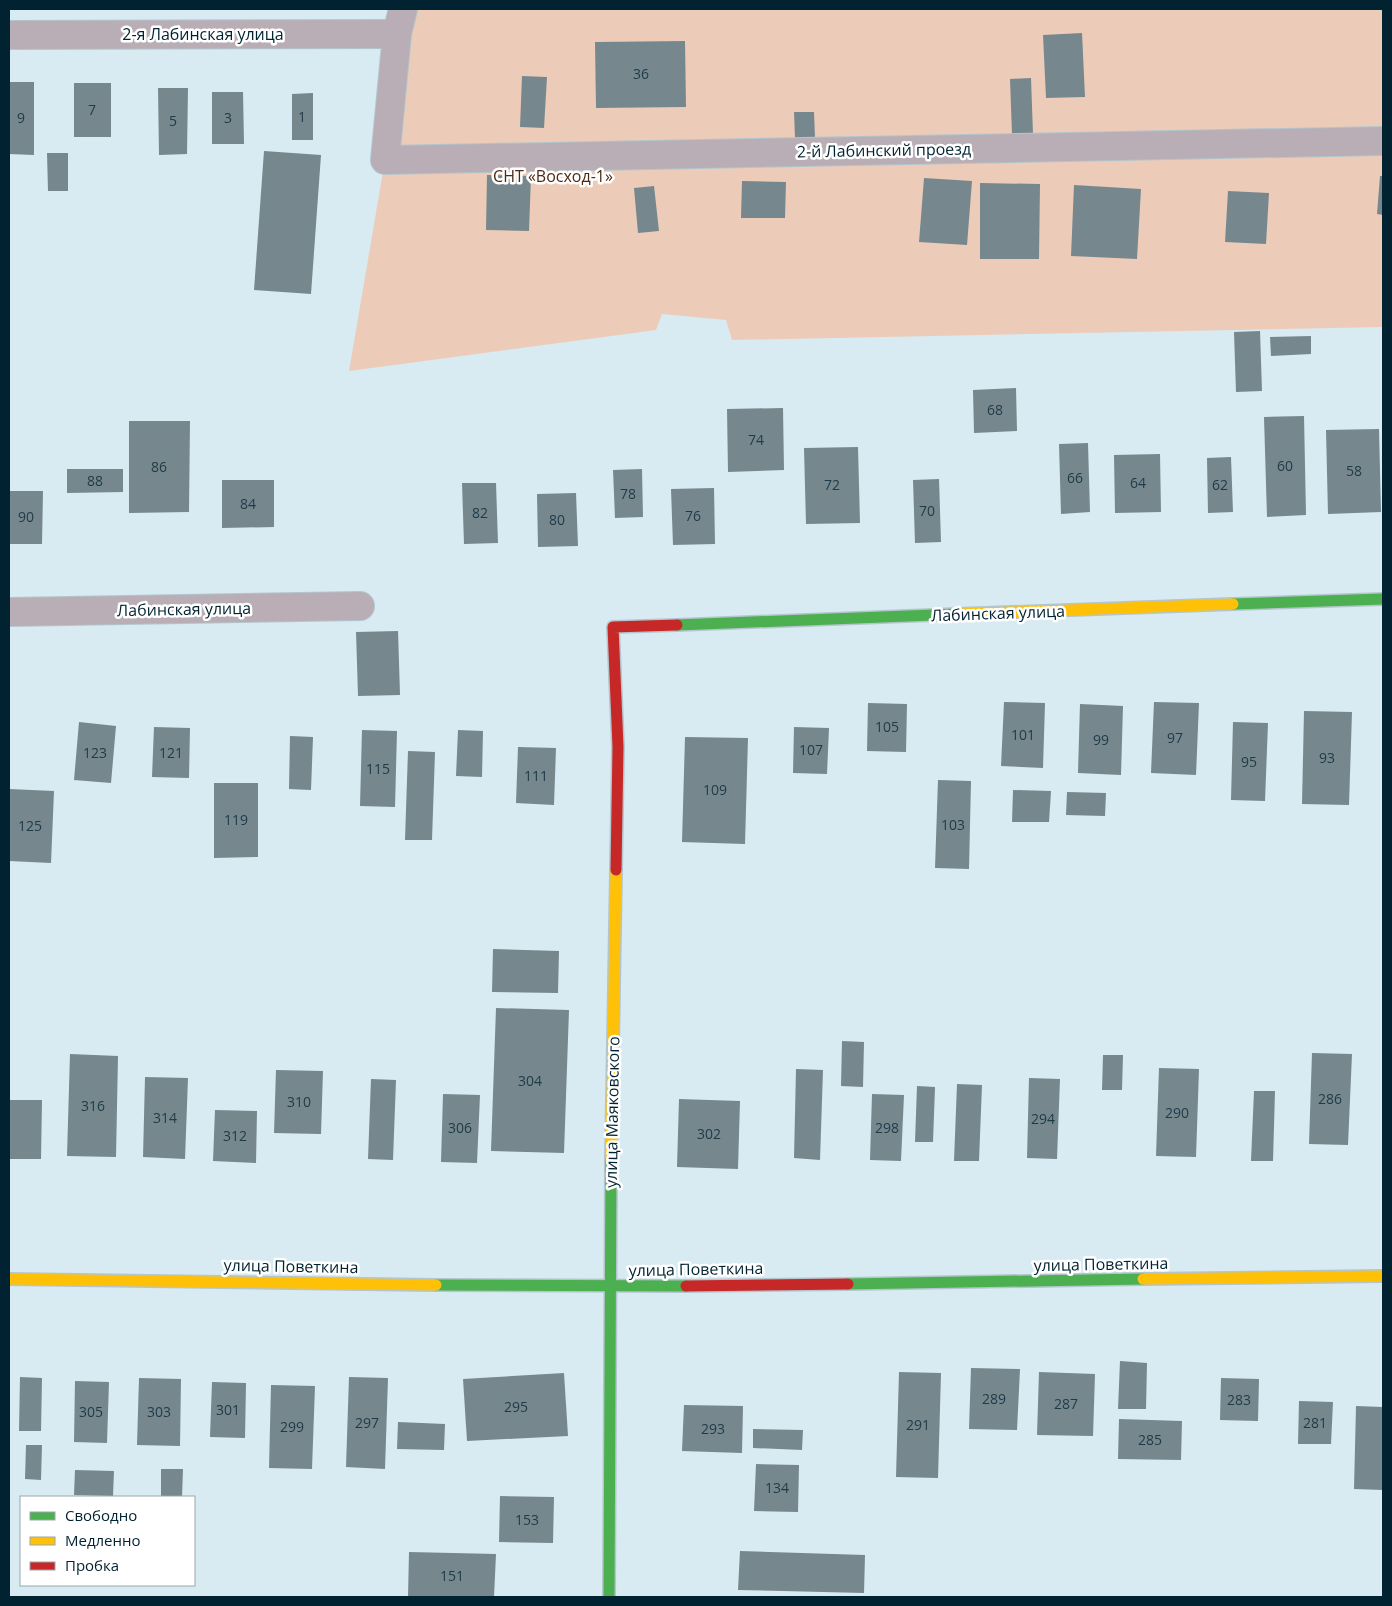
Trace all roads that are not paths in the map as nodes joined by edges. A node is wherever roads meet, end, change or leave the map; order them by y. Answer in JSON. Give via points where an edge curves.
{"nodes":[{"id":1,"x":400,"y":21,"type":"edge"},
{"id":2,"x":9,"y":35,"type":"edge"},
{"id":3,"x":1383,"y":140,"type":"edge"},
{"id":4,"x":1383,"y":599,"type":"edge"},
{"id":5,"x":360,"y":606,"type":"dead end"},
{"id":6,"x":9,"y":612,"type":"edge"},
{"id":7,"x":613,"y":627,"type":"joint"},
{"id":8,"x":1383,"y":1276,"type":"edge"},
{"id":9,"x":9,"y":1279,"type":"edge"},
{"id":10,"x":609,"y":1287,"type":"junction"},
{"id":11,"x":608,"y":1597,"type":"edge"}],
"edges":[{"from":1,"to":2,"type":"street","name":"2-я Лабинская улица"},
{"from":1,"to":3,"type":"street","name":"2-й Лабинский проезд","via":[[385,160]]},
{"from":4,"to":7,"type":"street","name":"Лабинская улица"},
{"from":5,"to":6,"type":"street","name":"Лабинская улица"},
{"from":7,"to":10,"type":"street","name":"улица Маяковского","via":[[618,746]]},
{"from":8,"to":10,"type":"street","name":"улица Поветкина"},
{"from":9,"to":10,"type":"street","name":"улица Поветкина"},
{"from":10,"to":11,"type":"street","name":"улица Маяковского"}]}
